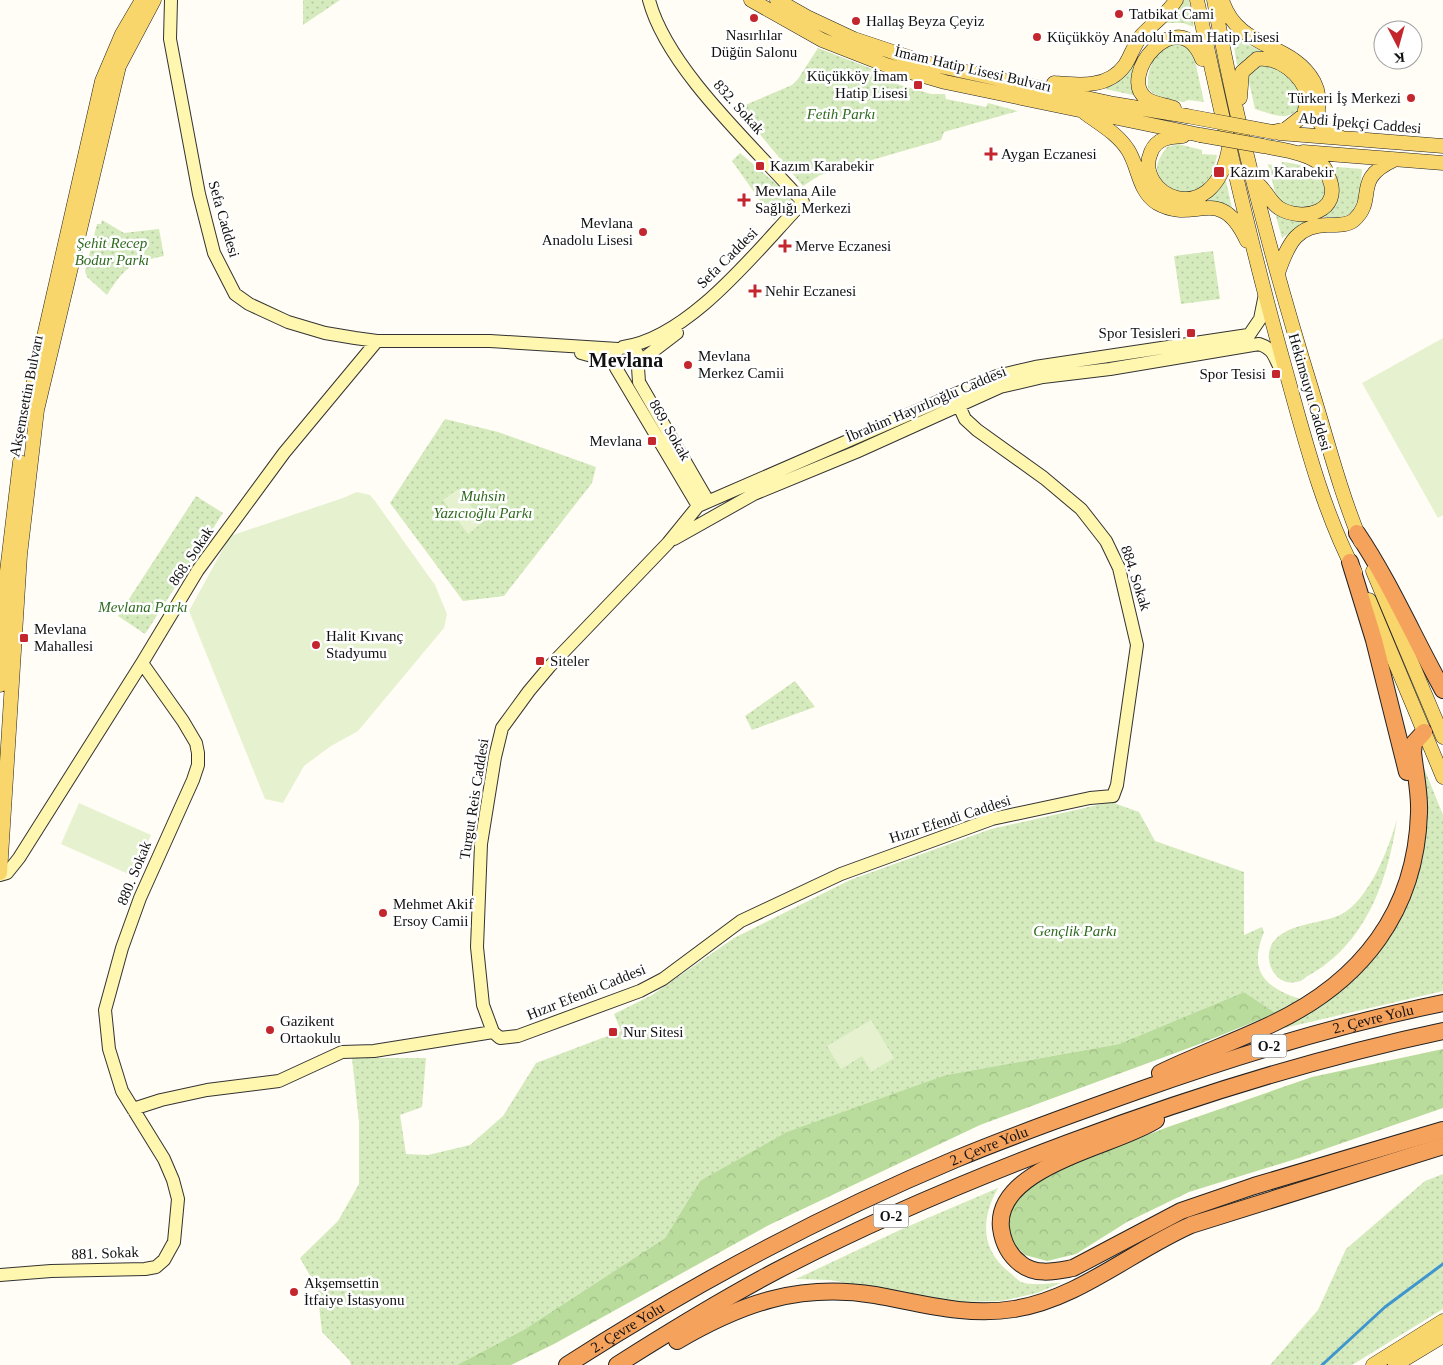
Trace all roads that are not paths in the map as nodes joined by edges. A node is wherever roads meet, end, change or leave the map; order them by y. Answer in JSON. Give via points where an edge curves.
{"nodes":[{"id":1,"x":142,"y":0,"type":"edge"},
{"id":2,"x":154,"y":0,"type":"edge"},
{"id":3,"x":171,"y":0,"type":"edge"},
{"id":4,"x":649,"y":0,"type":"edge"},
{"id":5,"x":751,"y":0,"type":"edge"},
{"id":6,"x":778,"y":0,"type":"edge"},
{"id":7,"x":1176,"y":0,"type":"edge"},
{"id":8,"x":1197,"y":0,"type":"edge"},
{"id":9,"x":1214,"y":0,"type":"edge"},
{"id":10,"x":1222,"y":0,"type":"edge"},
{"id":11,"x":807,"y":17,"type":"junction"},
{"id":12,"x":806,"y":32,"type":"junction"},
{"id":13,"x":1032,"y":86,"type":"junction"},
{"id":14,"x":1218,"y":96,"type":"junction"},
{"id":15,"x":1078,"y":109,"type":"junction"},
{"id":16,"x":1238,"y":111,"type":"junction"},
{"id":17,"x":1187,"y":116,"type":"junction"},
{"id":18,"x":1273,"y":132,"type":"junction"},
{"id":19,"x":1200,"y":135,"type":"junction"},
{"id":20,"x":1342,"y":138,"type":"junction"},
{"id":21,"x":1229,"y":145,"type":"junction"},
{"id":22,"x":1443,"y":146,"type":"edge"},
{"id":23,"x":1287,"y":150,"type":"junction"},
{"id":24,"x":1394,"y":160,"type":"junction"},
{"id":25,"x":1443,"y":163,"type":"edge"},
{"id":26,"x":1254,"y":180,"type":"junction"},
{"id":27,"x":803,"y":202,"type":"joint"},
{"id":28,"x":1255,"y":252,"type":"junction"},
{"id":29,"x":1277,"y":274,"type":"junction"},
{"id":30,"x":1265,"y":294,"type":"junction"},
{"id":31,"x":693,"y":314,"type":"junction"},
{"id":32,"x":377,"y":341,"type":"junction"},
{"id":33,"x":1246,"y":341,"type":"junction"},
{"id":34,"x":557,"y":347,"type":"junction"},
{"id":35,"x":621,"y":348,"type":"junction"},
{"id":36,"x":638,"y":364,"type":"junction"},
{"id":37,"x":615,"y":365,"type":"junction"},
{"id":38,"x":1288,"y":379,"type":"junction"},
{"id":39,"x":998,"y":381,"type":"junction"},
{"id":40,"x":959,"y":406,"type":"junction"},
{"id":41,"x":703,"y":504,"type":"junction"},
{"id":42,"x":717,"y":513,"type":"junction"},
{"id":43,"x":706,"y":520,"type":"junction"},
{"id":44,"x":1357,"y":533,"type":"junction"},
{"id":45,"x":668,"y":543,"type":"junction"},
{"id":46,"x":1350,"y":562,"type":"junction"},
{"id":47,"x":142,"y":663,"type":"junction"},
{"id":48,"x":0,"y":685,"type":"edge"},
{"id":49,"x":1443,"y":690,"type":"edge"},
{"id":50,"x":1424,"y":732,"type":"junction"},
{"id":51,"x":1442,"y":732,"type":"edge"},
{"id":52,"x":1440,"y":756,"type":"edge"},
{"id":53,"x":1443,"y":777,"type":"edge"},
{"id":54,"x":1113,"y":796,"type":"joint"},
{"id":55,"x":1418,"y":829,"type":"junction"},
{"id":56,"x":0,"y":874,"type":"edge"},
{"id":57,"x":1442,"y":1003,"type":"edge"},
{"id":58,"x":1443,"y":1031,"type":"edge"},
{"id":59,"x":493,"y":1032,"type":"junction"},
{"id":60,"x":1182,"y":1102,"type":"junction"},
{"id":61,"x":1102,"y":1103,"type":"junction"},
{"id":62,"x":133,"y":1109,"type":"junction"},
{"id":63,"x":1443,"y":1130,"type":"edge"},
{"id":64,"x":1443,"y":1146,"type":"edge"},
{"id":65,"x":0,"y":1275,"type":"edge"},
{"id":66,"x":1443,"y":1321,"type":"edge"},
{"id":67,"x":1443,"y":1336,"type":"edge"},
{"id":68,"x":566,"y":1365,"type":"edge"},
{"id":69,"x":617,"y":1365,"type":"edge"},
{"id":70,"x":636,"y":1365,"type":"edge"},
{"id":71,"x":1373,"y":1365,"type":"edge"},
{"id":72,"x":1395,"y":1365,"type":"edge"}],
"edges":[{"from":1,"to":48,"type":"main road","name":"Akşemsettin Bulvarı","via":[[122,34],[102,81],[36,365],[23,438],[5,588]]},
{"from":2,"to":56,"type":"main road","name":"Akşemsettin Bulvarı","via":[[119,66],[37,410],[20,555]]},
{"from":3,"to":32,"type":"street","name":"Sefa Caddesi","via":[[170,39],[199,194],[214,253],[235,294],[248,304],[288,322],[325,333]]},
{"from":4,"to":27,"type":"street","name":"832. Sokak","via":[[660,32],[705,95]]},
{"from":5,"to":12,"type":"main road","name":"İmam Hatip Lisesi Bulvarı"},
{"from":6,"to":11,"type":"main road","name":"İmam Hatip Lisesi Bulvarı"},
{"from":7,"to":13,"type":"main road","via":[[1166,15],[1140,37],[1117,74],[1092,84]]},
{"from":8,"to":14,"type":"main road","name":"Hekimsuyu Caddesi"},
{"from":9,"to":16,"type":"main road","name":"Hekimsuyu Caddesi"},
{"from":10,"to":20,"type":"main road","via":[[1227,14],[1244,33],[1287,55],[1306,71],[1317,89],[1318,122],[1327,132]]},
{"from":11,"to":12,"type":"main road"},
{"from":11,"to":13,"type":"main road","name":"İmam Hatip Lisesi Bulvarı","via":[[883,50],[926,63]]},
{"from":12,"to":15,"type":"main road","name":"İmam Hatip Lisesi Bulvarı","via":[[850,52],[914,74]]},
{"from":13,"to":17,"type":"main road","name":"İmam Hatip Lisesi Bulvarı","via":[[1148,111]]},
{"from":14,"to":17,"type":"main road","via":[[1193,37],[1182,30],[1165,31],[1143,56],[1141,88],[1148,100]]},
{"from":14,"to":21,"type":"main road","name":"Hekimsuyu Caddesi"},
{"from":15,"to":19,"type":"main road","name":"İmam Hatip Lisesi Bulvarı"},
{"from":15,"to":28,"type":"main road","via":[[1121,141],[1144,188],[1157,202],[1181,210],[1209,207],[1224,212],[1238,223]]},
{"from":16,"to":18,"type":"main road","via":[[1240,78],[1246,67],[1257,59],[1267,58],[1283,64],[1305,88],[1307,106],[1304,115],[1294,124]]},
{"from":16,"to":26,"type":"main road","name":"Hekimsuyu Caddesi"},
{"from":17,"to":18,"type":"main road","name":"Abdi İpekçi Caddesi","bridge":true},
{"from":18,"to":20,"type":"main road","name":"Abdi İpekçi Caddesi"},
{"from":19,"to":21,"type":"main road","via":[[1171,136],[1153,147],[1148,166],[1152,180],[1165,193],[1183,198],[1203,196],[1222,174]]},
{"from":19,"to":23,"type":"main road","bridge":true},
{"from":20,"to":22,"type":"main road","name":"Abdi İpekçi Caddesi"},
{"from":21,"to":28,"type":"main road","name":"Hekimsuyu Caddesi"},
{"from":23,"to":24,"type":"main road"},
{"from":23,"to":26,"type":"main road","via":[[1326,169],[1332,192],[1326,208],[1305,214],[1281,210]]},
{"from":24,"to":25,"type":"main road"},
{"from":24,"to":29,"type":"main road","via":[[1371,175],[1362,208],[1352,222],[1315,226],[1302,232],[1292,239]]},
{"from":26,"to":29,"type":"main road","name":"Hekimsuyu Caddesi"},
{"from":27,"to":31,"type":"street","name":"Sefa Caddesi","via":[[743,267]]},
{"from":28,"to":30,"type":"main road","name":"Hekimsuyu Caddesi"},
{"from":29,"to":44,"type":"main road","name":"Hekimsuyu Caddesi"},
{"from":30,"to":33,"type":"street","via":[[1260,319]]},
{"from":30,"to":38,"type":"main road","name":"Hekimsuyu Caddesi"},
{"from":31,"to":35,"type":"street","name":"Sefa Caddesi","via":[[648,342]]},
{"from":31,"to":36,"type":"street","name":"Sefa Caddesi","via":[[680,330]]},
{"from":32,"to":34,"type":"street","name":"Sefa Caddesi","via":[[490,341]]},
{"from":32,"to":47,"type":"street","name":"868. Sokak","via":[[284,453],[217,543]]},
{"from":33,"to":38,"type":"street","name":"İbrahim Hayırlıoğlu Caddesi","via":[[1269,348]]},
{"from":33,"to":39,"type":"street","name":"İbrahim Hayırlıoğlu Caddesi","via":[[1043,377]]},
{"from":34,"to":35,"type":"street","name":"Sefa Caddesi"},
{"from":34,"to":37,"type":"street","name":"Sefa Caddesi"},
{"from":35,"to":36,"type":"street","via":[[633,349],[637,353]]},
{"from":35,"to":37,"type":"street","via":[[612,357]]},
{"from":36,"to":37,"type":"street","name":"Sefa Caddesi","via":[[628,373],[622,373]]},
{"from":36,"to":41,"type":"street","name":"869. Sokak","via":[[639,382]]},
{"from":37,"to":41,"type":"street","name":"869. Sokak"},
{"from":38,"to":46,"type":"main road","name":"Hekimsuyu Caddesi","via":[[1322,491]]},
{"from":39,"to":40,"type":"street","name":"İbrahim Hayırlıoğlu Caddesi"},
{"from":39,"to":41,"type":"street","name":"İbrahim Hayırlıoğlu Caddesi"},
{"from":40,"to":42,"type":"street","name":"İbrahim Hayırlıoğlu Caddesi"},
{"from":40,"to":54,"type":"street","name":"884. Sokak","via":[[965,419],[977,430],[1081,509],[1106,541],[1119,568],[1137,645]]},
{"from":41,"to":42,"type":"street","name":"869. Sokak","via":[[714,504]]},
{"from":41,"to":43,"type":"street","name":"869. Sokak","via":[[700,519]]},
{"from":41,"to":45,"type":"street","name":"Turgut Reis Caddesi"},
{"from":42,"to":43,"type":"street","name":"İbrahim Hayırlıoğlu Caddesi"},
{"from":43,"to":45,"type":"street","name":"Turgut Reis Caddesi"},
{"from":44,"to":49,"type":"highway","via":[[1376,562]]},
{"from":44,"to":51,"type":"main road","name":"Hekimsuyu Caddesi"},
{"from":45,"to":59,"type":"street","name":"Turgut Reis Caddesi","via":[[572,641],[529,690],[502,728],[482,844],[478,899],[480,993]]},
{"from":46,"to":50,"type":"main road","name":"Hekimsuyu Caddesi"},
{"from":46,"to":55,"type":"highway","via":[[1374,640],[1408,775]]},
{"from":47,"to":56,"type":"street","name":"868. Sokak","via":[[19,858],[7,873]]},
{"from":47,"to":62,"type":"street","name":"880. Sokak","via":[[196,742],[198,765],[140,898],[105,1010],[115,1072]]},
{"from":50,"to":51,"type":"main road"},
{"from":50,"to":52,"type":"main road","name":"Hekimsuyu Caddesi"},
{"from":50,"to":55,"type":"highway","via":[[1414,743],[1413,752]]},
{"from":52,"to":53,"type":"main road","name":"Hekimsuyu Caddesi"},
{"from":54,"to":59,"type":"street","name":"Hızır Efendi Caddesi","via":[[1090,798],[992,820],[841,874],[740,921],[663,978],[640,991],[518,1036],[500,1038]]},
{"from":55,"to":61,"type":"highway","via":[[1406,888],[1388,926],[1348,975],[1281,1020],[1184,1062]]},
{"from":57,"to":61,"type":"highway","name":"2. Çevre Yolu","number":"O-2","via":[[1265,1047]]},
{"from":58,"to":60,"type":"highway","name":"2. Çevre Yolu","number":"O-2","via":[[1318,1061]]},
{"from":59,"to":62,"type":"street","name":"Hızır Efendi Caddesi","via":[[374,1051],[342,1052],[279,1081],[198,1092]]},
{"from":60,"to":63,"type":"highway","via":[[1145,1127],[1077,1154],[1022,1184],[1006,1203],[1002,1215],[1002,1236],[1009,1252],[1023,1266],[1038,1271],[1073,1268],[1181,1211]]},
{"from":60,"to":69,"type":"highway","name":"2. Çevre Yolu","number":"O-2","via":[[1035,1155],[899,1212],[776,1271]]},
{"from":61,"to":68,"type":"highway","name":"2. Çevre Yolu","number":"O-2","via":[[979,1149],[850,1207],[744,1260]]},
{"from":62,"to":65,"type":"street","name":"881. Sokak","via":[[164,1159],[178,1198],[174,1242],[164,1260],[145,1269]]},
{"from":64,"to":70,"type":"highway","via":[[1191,1225],[1080,1285],[1038,1303],[991,1311],[956,1310],[849,1292],[808,1291],[753,1305],[729,1315]]},
{"from":66,"to":71,"type":"main road"},
{"from":67,"to":72,"type":"main road"}]}
